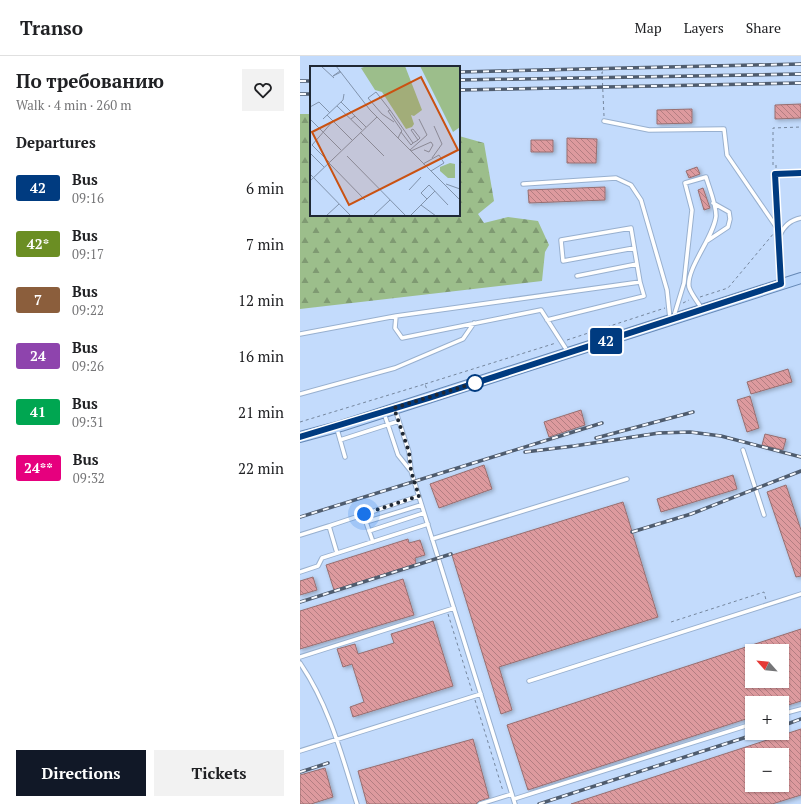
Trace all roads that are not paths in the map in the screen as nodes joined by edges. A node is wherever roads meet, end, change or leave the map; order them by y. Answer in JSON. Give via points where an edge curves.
{"nodes":[{"id":1,"x":604,"y":121,"type":"road end"},
{"id":2,"x":801,"y":173,"type":"edge"},
{"id":3,"x":523,"y":184,"type":"dead end"},
{"id":4,"x":713,"y":203,"type":"junction"},
{"id":5,"x":801,"y":218,"type":"edge"},
{"id":6,"x":777,"y":228,"type":"junction"},
{"id":7,"x":778,"y":239,"type":"junction"},
{"id":8,"x":707,"y":241,"type":"junction"},
{"id":9,"x":634,"y":248,"type":"junction"},
{"id":10,"x":637,"y":264,"type":"junction"},
{"id":11,"x":577,"y":276,"type":"dead end"},
{"id":12,"x":801,"y":278,"type":"edge"},
{"id":13,"x":640,"y":282,"type":"junction"},
{"id":14,"x":781,"y":284,"type":"junction"},
{"id":15,"x":702,"y":310,"type":"junction"},
{"id":16,"x":396,"y":316,"type":"junction"},
{"id":17,"x":547,"y":320,"type":"junction"},
{"id":18,"x":672,"y":320,"type":"junction"},
{"id":19,"x":474,"y":323,"type":"junction"},
{"id":20,"x":300,"y":334,"type":"edge"},
{"id":21,"x":569,"y":353,"type":"junction"},
{"id":22,"x":300,"y":394,"type":"edge"},
{"id":23,"x":394,"y":408,"type":"junction"},
{"id":24,"x":383,"y":411,"type":"junction"},
{"id":25,"x":399,"y":421,"type":"junction"},
{"id":26,"x":388,"y":425,"type":"junction"},
{"id":27,"x":336,"y":427,"type":"junction"},
{"id":28,"x":300,"y":437,"type":"edge"},
{"id":29,"x":340,"y":440,"type":"junction"},
{"id":30,"x":743,"y":450,"type":"dead end"},
{"id":31,"x":345,"y":457,"type":"dead end"},
{"id":32,"x":411,"y":471,"type":"junction"},
{"id":33,"x":626,"y":479,"type":"dead end"},
{"id":34,"x":419,"y":496,"type":"junction"},
{"id":35,"x":422,"y":504,"type":"junction"},
{"id":36,"x":424,"y":513,"type":"junction"},
{"id":37,"x":364,"y":514,"type":"junction"},
{"id":38,"x":764,"y":515,"type":"dead end"},
{"id":39,"x":366,"y":522,"type":"junction"},
{"id":40,"x":428,"y":524,"type":"junction"},
{"id":41,"x":329,"y":526,"type":"junction"},
{"id":42,"x":369,"y":531,"type":"junction"},
{"id":43,"x":300,"y":535,"type":"edge"},
{"id":44,"x":432,"y":539,"type":"junction"},
{"id":45,"x":373,"y":542,"type":"junction"},
{"id":46,"x":337,"y":553,"type":"junction"},
{"id":47,"x":300,"y":572,"type":"edge"},
{"id":48,"x":801,"y":594,"type":"edge"},
{"id":49,"x":454,"y":608,"type":"junction"},
{"id":50,"x":300,"y":657,"type":"edge"},
{"id":51,"x":300,"y":663,"type":"edge"},
{"id":52,"x":529,"y":681,"type":"dead end"},
{"id":53,"x":481,"y":694,"type":"junction"},
{"id":54,"x":801,"y":708,"type":"edge"},
{"id":55,"x":789,"y":712,"type":"edge"},
{"id":56,"x":745,"y":726,"type":"edge"},
{"id":57,"x":338,"y":740,"type":"junction"},
{"id":58,"x":300,"y":752,"type":"edge"},
{"id":59,"x":512,"y":794,"type":"junction"},
{"id":60,"x":514,"y":799,"type":"junction"},
{"id":61,"x":357,"y":804,"type":"edge"},
{"id":62,"x":480,"y":804,"type":"edge"},
{"id":63,"x":515,"y":804,"type":"edge"}],
"edges":[{"from":1,"to":6,"type":"lane","via":[[648,130],[724,129],[727,155]]},
{"from":2,"to":6,"type":"lane","via":[[776,174]]},
{"from":3,"to":18,"type":"lane","via":[[616,178],[631,185],[641,200],[667,290]]},
{"from":4,"to":8,"type":"lane","via":[[716,215]]},
{"from":4,"to":8,"type":"lane","via":[[729,212],[730,219],[728,227]]},
{"from":4,"to":18,"type":"lane","via":[[706,177],[685,183],[692,210],[684,283]]},
{"from":5,"to":7,"type":"lane","via":[[787,224]]},
{"from":6,"to":7,"type":"lane"},
{"from":7,"to":14,"type":"lane"},
{"from":8,"to":15,"type":"lane","via":[[689,283]]},
{"from":9,"to":9,"type":"lane","via":[[631,228],[561,240],[563,261]]},
{"from":9,"to":10,"type":"lane"},
{"from":10,"to":11,"type":"lane"},
{"from":10,"to":13,"type":"lane"},
{"from":12,"to":14,"type":"main road"},
{"from":13,"to":16,"type":"lane"},
{"from":13,"to":17,"type":"lane","via":[[644,296]]},
{"from":14,"to":15,"type":"main road"},
{"from":15,"to":18,"type":"main road"},
{"from":16,"to":19,"type":"lane","via":[[395,328],[402,338]]},
{"from":16,"to":20,"type":"lane"},
{"from":17,"to":19,"type":"lane","via":[[541,310]]},
{"from":17,"to":21,"type":"lane"},
{"from":18,"to":21,"type":"main road"},
{"from":19,"to":22,"type":"lane","via":[[463,339],[395,368]]},
{"from":21,"to":23,"type":"main road"},
{"from":23,"to":24,"type":"main road"},
{"from":23,"to":25,"type":"lane"},
{"from":24,"to":26,"type":"lane"},
{"from":24,"to":27,"type":"main road"},
{"from":25,"to":26,"type":"lane"},
{"from":25,"to":32,"type":"lane","via":[[409,452]]},
{"from":26,"to":29,"type":"lane"},
{"from":26,"to":32,"type":"lane","via":[[398,455]]},
{"from":27,"to":28,"type":"main road"},
{"from":27,"to":29,"type":"lane"},
{"from":29,"to":31,"type":"lane"},
{"from":30,"to":38,"type":"lane"},
{"from":32,"to":34,"type":"lane"},
{"from":33,"to":44,"type":"lane"},
{"from":34,"to":35,"type":"lane"},
{"from":34,"to":37,"type":"lane"},
{"from":35,"to":36,"type":"lane"},
{"from":35,"to":39,"type":"lane"},
{"from":36,"to":40,"type":"lane"},
{"from":36,"to":42,"type":"lane"},
{"from":37,"to":39,"type":"lane"},
{"from":37,"to":41,"type":"lane"},
{"from":39,"to":42,"type":"lane"},
{"from":40,"to":44,"type":"lane"},
{"from":40,"to":45,"type":"lane"},
{"from":41,"to":43,"type":"lane"},
{"from":41,"to":46,"type":"lane"},
{"from":42,"to":45,"type":"lane"},
{"from":44,"to":49,"type":"lane"},
{"from":45,"to":46,"type":"lane"},
{"from":46,"to":47,"type":"lane","via":[[322,558],[318,566]]},
{"from":48,"to":52,"type":"lane"},
{"from":49,"to":50,"type":"lane"},
{"from":49,"to":53,"type":"lane"},
{"from":51,"to":57,"type":"lane","via":[[316,687]]},
{"from":53,"to":57,"type":"lane"},
{"from":53,"to":59,"type":"lane"},
{"from":54,"to":55,"type":"lane"},
{"from":56,"to":60,"type":"lane"},
{"from":57,"to":58,"type":"lane"},
{"from":57,"to":61,"type":"lane"},
{"from":59,"to":60,"type":"lane"},
{"from":59,"to":62,"type":"lane"},
{"from":60,"to":63,"type":"lane"}]}
